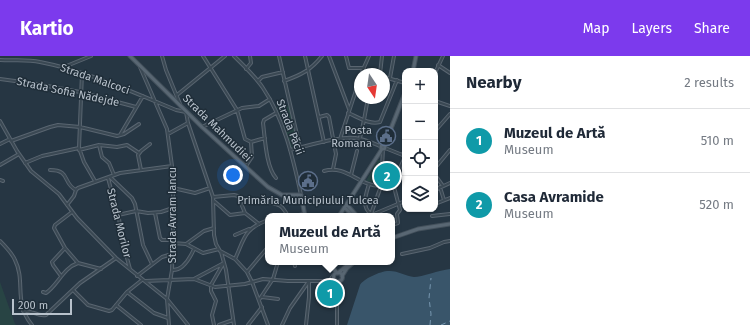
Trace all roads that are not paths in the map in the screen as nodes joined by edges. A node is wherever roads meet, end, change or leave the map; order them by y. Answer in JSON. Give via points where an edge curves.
{"nodes":[{"id":1,"x":91,"y":56,"type":"edge"},
{"id":2,"x":130,"y":56,"type":"edge"},
{"id":3,"x":162,"y":56,"type":"edge"},
{"id":4,"x":203,"y":56,"type":"edge"},
{"id":5,"x":225,"y":56,"type":"edge"},
{"id":6,"x":234,"y":56,"type":"edge"},
{"id":7,"x":250,"y":56,"type":"edge"},
{"id":8,"x":279,"y":56,"type":"edge"},
{"id":9,"x":305,"y":56,"type":"edge"},
{"id":10,"x":322,"y":56,"type":"edge"},
{"id":11,"x":328,"y":56,"type":"edge"},
{"id":12,"x":346,"y":56,"type":"edge"},
{"id":13,"x":369,"y":56,"type":"edge"},
{"id":14,"x":382,"y":56,"type":"edge"},
{"id":15,"x":394,"y":56,"type":"edge"},
{"id":16,"x":415,"y":56,"type":"edge"},
{"id":17,"x":443,"y":56,"type":"edge"},
{"id":18,"x":0,"y":60,"type":"edge"},
{"id":19,"x":438,"y":65,"type":"junction"},
{"id":20,"x":140,"y":66,"type":"junction"},
{"id":21,"x":211,"y":67,"type":"junction"},
{"id":22,"x":64,"y":68,"type":"junction"},
{"id":23,"x":354,"y":68,"type":"edge"},
{"id":24,"x":364,"y":68,"type":"edge"},
{"id":25,"x":381,"y":68,"type":"edge"},
{"id":26,"x":413,"y":68,"type":"edge"},
{"id":27,"x":437,"y":68,"type":"edge"},
{"id":28,"x":246,"y":69,"type":"junction"},
{"id":29,"x":309,"y":70,"type":"junction"},
{"id":30,"x":282,"y":72,"type":"junction"},
{"id":31,"x":82,"y":73,"type":"junction"},
{"id":32,"x":450,"y":73,"type":"edge"},
{"id":33,"x":390,"y":78,"type":"joint"},
{"id":34,"x":0,"y":79,"type":"edge"},
{"id":35,"x":397,"y":80,"type":"junction"},
{"id":36,"x":258,"y":81,"type":"junction"},
{"id":37,"x":284,"y":81,"type":"junction"},
{"id":38,"x":402,"y":82,"type":"edge"},
{"id":39,"x":80,"y":92,"type":"junction"},
{"id":40,"x":177,"y":95,"type":"junction"},
{"id":41,"x":354,"y":95,"type":"edge"},
{"id":42,"x":143,"y":96,"type":"junction"},
{"id":43,"x":270,"y":99,"type":"junction"},
{"id":44,"x":155,"y":101,"type":"junction"},
{"id":45,"x":402,"y":101,"type":"edge"},
{"id":46,"x":438,"y":102,"type":"edge"},
{"id":47,"x":367,"y":104,"type":"edge"},
{"id":48,"x":402,"y":104,"type":"edge"},
{"id":49,"x":180,"y":105,"type":"junction"},
{"id":50,"x":450,"y":106,"type":"edge"},
{"id":51,"x":136,"y":107,"type":"junction"},
{"id":52,"x":237,"y":110,"type":"junction"},
{"id":53,"x":349,"y":110,"type":"junction"},
{"id":54,"x":186,"y":112,"type":"junction"},
{"id":55,"x":276,"y":113,"type":"junction"},
{"id":56,"x":348,"y":113,"type":"junction"},
{"id":57,"x":450,"y":114,"type":"edge"},
{"id":58,"x":319,"y":117,"type":"junction"},
{"id":59,"x":364,"y":120,"type":"junction"},
{"id":60,"x":0,"y":121,"type":"edge"},
{"id":61,"x":188,"y":123,"type":"junction"},
{"id":62,"x":139,"y":124,"type":"dead end"},
{"id":63,"x":80,"y":127,"type":"junction"},
{"id":64,"x":202,"y":127,"type":"junction"},
{"id":65,"x":438,"y":127,"type":"edge"},
{"id":66,"x":168,"y":134,"type":"junction"},
{"id":67,"x":118,"y":136,"type":"junction"},
{"id":68,"x":265,"y":138,"type":"junction"},
{"id":69,"x":360,"y":138,"type":"junction"},
{"id":70,"x":340,"y":139,"type":"junction"},
{"id":71,"x":10,"y":140,"type":"junction"},
{"id":72,"x":334,"y":140,"type":"junction"},
{"id":73,"x":251,"y":142,"type":"junction"},
{"id":74,"x":324,"y":142,"type":"junction"},
{"id":75,"x":0,"y":144,"type":"edge"},
{"id":76,"x":150,"y":144,"type":"dead end"},
{"id":77,"x":99,"y":145,"type":"junction"},
{"id":78,"x":383,"y":147,"type":"junction"},
{"id":79,"x":300,"y":148,"type":"junction"},
{"id":80,"x":79,"y":149,"type":"junction"},
{"id":81,"x":290,"y":150,"type":"junction"},
{"id":82,"x":450,"y":150,"type":"edge"},
{"id":83,"x":358,"y":151,"type":"dead end"},
{"id":84,"x":139,"y":153,"type":"junction"},
{"id":85,"x":19,"y":154,"type":"junction"},
{"id":86,"x":402,"y":155,"type":"edge"},
{"id":87,"x":402,"y":161,"type":"edge"},
{"id":88,"x":25,"y":164,"type":"junction"},
{"id":89,"x":438,"y":164,"type":"edge"},
{"id":90,"x":0,"y":165,"type":"edge"},
{"id":91,"x":172,"y":166,"type":"junction"},
{"id":92,"x":245,"y":167,"type":"junction"},
{"id":93,"x":333,"y":169,"type":"junction"},
{"id":94,"x":50,"y":170,"type":"dead end"},
{"id":95,"x":140,"y":170,"type":"junction"},
{"id":96,"x":324,"y":171,"type":"dead end"},
{"id":97,"x":114,"y":175,"type":"junction"},
{"id":98,"x":351,"y":175,"type":"junction"},
{"id":99,"x":436,"y":176,"type":"edge"},
{"id":100,"x":109,"y":178,"type":"junction"},
{"id":101,"x":276,"y":178,"type":"dead end"},
{"id":102,"x":362,"y":181,"type":"junction"},
{"id":103,"x":95,"y":182,"type":"junction"},
{"id":104,"x":450,"y":183,"type":"edge"},
{"id":105,"x":369,"y":184,"type":"junction"},
{"id":106,"x":393,"y":184,"type":"junction"},
{"id":107,"x":381,"y":186,"type":"junction"},
{"id":108,"x":442,"y":187,"type":"junction"},
{"id":109,"x":173,"y":188,"type":"junction"},
{"id":110,"x":210,"y":188,"type":"junction"},
{"id":111,"x":438,"y":189,"type":"edge"},
{"id":112,"x":76,"y":190,"type":"junction"},
{"id":113,"x":301,"y":195,"type":"junction"},
{"id":114,"x":213,"y":196,"type":"junction"},
{"id":115,"x":264,"y":198,"type":"dead end"},
{"id":116,"x":450,"y":198,"type":"edge"},
{"id":117,"x":444,"y":200,"type":"junction"},
{"id":118,"x":213,"y":201,"type":"junction"},
{"id":119,"x":402,"y":202,"type":"edge"},
{"id":120,"x":398,"y":203,"type":"junction"},
{"id":121,"x":438,"y":203,"type":"edge"},
{"id":122,"x":67,"y":205,"type":"junction"},
{"id":123,"x":346,"y":206,"type":"junction"},
{"id":124,"x":173,"y":208,"type":"junction"},
{"id":125,"x":136,"y":211,"type":"junction"},
{"id":126,"x":72,"y":212,"type":"junction"},
{"id":127,"x":155,"y":213,"type":"junction"},
{"id":128,"x":245,"y":213,"type":"junction"},
{"id":129,"x":286,"y":213,"type":"edge"},
{"id":130,"x":305,"y":213,"type":"edge"},
{"id":131,"x":341,"y":213,"type":"edge"},
{"id":132,"x":351,"y":213,"type":"edge"},
{"id":133,"x":353,"y":213,"type":"edge"},
{"id":134,"x":370,"y":213,"type":"edge"},
{"id":135,"x":371,"y":213,"type":"edge"},
{"id":136,"x":376,"y":213,"type":"edge"},
{"id":137,"x":450,"y":214,"type":"edge"},
{"id":138,"x":118,"y":215,"type":"junction"},
{"id":139,"x":432,"y":216,"type":"dead end"},
{"id":140,"x":265,"y":221,"type":"edge"},
{"id":141,"x":450,"y":223,"type":"edge"},
{"id":142,"x":259,"y":224,"type":"junction"},
{"id":143,"x":395,"y":224,"type":"edge"},
{"id":144,"x":214,"y":228,"type":"junction"},
{"id":145,"x":250,"y":229,"type":"junction"},
{"id":146,"x":235,"y":235,"type":"dead end"},
{"id":147,"x":395,"y":236,"type":"edge"},
{"id":148,"x":0,"y":240,"type":"edge"},
{"id":149,"x":173,"y":240,"type":"junction"},
{"id":150,"x":450,"y":241,"type":"edge"},
{"id":151,"x":173,"y":243,"type":"junction"},
{"id":152,"x":186,"y":244,"type":"junction"},
{"id":153,"x":65,"y":248,"type":"junction"},
{"id":154,"x":194,"y":249,"type":"junction"},
{"id":155,"x":220,"y":250,"type":"junction"},
{"id":156,"x":265,"y":250,"type":"edge"},
{"id":157,"x":172,"y":254,"type":"junction"},
{"id":158,"x":402,"y":254,"type":"dead end"},
{"id":159,"x":116,"y":258,"type":"junction"},
{"id":160,"x":235,"y":259,"type":"junction"},
{"id":161,"x":78,"y":263,"type":"junction"},
{"id":162,"x":224,"y":263,"type":"junction"},
{"id":163,"x":152,"y":264,"type":"junction"},
{"id":164,"x":277,"y":265,"type":"edge"},
{"id":165,"x":330,"y":265,"type":"edge"},
{"id":166,"x":347,"y":265,"type":"edge"},
{"id":167,"x":350,"y":265,"type":"edge"},
{"id":168,"x":101,"y":269,"type":"junction"},
{"id":169,"x":130,"y":269,"type":"junction"},
{"id":170,"x":172,"y":270,"type":"junction"},
{"id":171,"x":246,"y":272,"type":"junction"},
{"id":172,"x":336,"y":274,"type":"junction"},
{"id":173,"x":61,"y":276,"type":"junction"},
{"id":174,"x":137,"y":276,"type":"junction"},
{"id":175,"x":342,"y":276,"type":"junction"},
{"id":176,"x":194,"y":279,"type":"junction"},
{"id":177,"x":273,"y":279,"type":"junction"},
{"id":178,"x":142,"y":280,"type":"junction"},
{"id":179,"x":145,"y":281,"type":"junction"},
{"id":180,"x":169,"y":281,"type":"junction"},
{"id":181,"x":309,"y":281,"type":"junction"},
{"id":182,"x":329,"y":281,"type":"junction"},
{"id":183,"x":337,"y":281,"type":"junction"},
{"id":184,"x":252,"y":282,"type":"junction"},
{"id":185,"x":211,"y":285,"type":"junction"},
{"id":186,"x":228,"y":286,"type":"junction"},
{"id":187,"x":72,"y":289,"type":"junction"},
{"id":188,"x":43,"y":292,"type":"dead end"},
{"id":189,"x":127,"y":292,"type":"junction"},
{"id":190,"x":262,"y":297,"type":"junction"},
{"id":191,"x":167,"y":299,"type":"junction"},
{"id":192,"x":278,"y":299,"type":"dead end"},
{"id":193,"x":259,"y":300,"type":"junction"},
{"id":194,"x":116,"y":305,"type":"junction"},
{"id":195,"x":262,"y":307,"type":"junction"},
{"id":196,"x":23,"y":311,"type":"junction"},
{"id":197,"x":168,"y":318,"type":"junction"},
{"id":198,"x":233,"y":320,"type":"junction"},
{"id":199,"x":32,"y":325,"type":"edge"},
{"id":200,"x":141,"y":325,"type":"edge"},
{"id":201,"x":169,"y":325,"type":"edge"},
{"id":202,"x":188,"y":325,"type":"edge"},
{"id":203,"x":214,"y":325,"type":"edge"},
{"id":204,"x":219,"y":325,"type":"edge"},
{"id":205,"x":234,"y":325,"type":"edge"},
{"id":206,"x":248,"y":325,"type":"edge"},
{"id":207,"x":268,"y":325,"type":"edge"},
{"id":208,"x":282,"y":325,"type":"edge"},
{"id":209,"x":306,"y":325,"type":"edge"},
{"id":210,"x":337,"y":325,"type":"edge"}],
"edges":[{"from":1,"to":22,"type":"street"},
{"from":2,"to":20,"type":"main road","name":"Strada Mahmudiei"},
{"from":3,"to":40,"type":"street"},
{"from":4,"to":21,"type":"street"},
{"from":5,"to":21,"type":"street"},
{"from":6,"to":28,"type":"street","name":"Strada Păcii"},
{"from":7,"to":28,"type":"street","via":[[251,63]]},
{"from":8,"to":30,"type":"street"},
{"from":9,"to":29,"type":"street"},
{"from":10,"to":29,"type":"street"},
{"from":11,"to":53,"type":"street"},
{"from":12,"to":23,"type":"street","via":[[349,68]]},
{"from":13,"to":24,"type":"street"},
{"from":14,"to":25,"type":"street"},
{"from":15,"to":33,"type":"street"},
{"from":16,"to":26,"type":"main road"},
{"from":17,"to":19,"type":"street"},
{"from":18,"to":22,"type":"street","name":"Strada Malcoci","via":[[33,60]]},
{"from":19,"to":27,"type":"street"},
{"from":19,"to":32,"type":"street"},
{"from":20,"to":44,"type":"street","name":"Strada Avram Iancu"},
{"from":20,"to":49,"type":"main road","name":"Strada Mahmudiei"},
{"from":21,"to":40,"type":"street"},
{"from":21,"to":52,"type":"street"},
{"from":22,"to":31,"type":"street","name":"Strada Malcoci"},
{"from":28,"to":36,"type":"street","name":"Strada Păcii"},
{"from":29,"to":37,"type":"street"},
{"from":29,"to":58,"type":"street"},
{"from":30,"to":36,"type":"street","via":[[262,77]]},
{"from":30,"to":37,"type":"street"},
{"from":31,"to":39,"type":"street"},
{"from":31,"to":42,"type":"street","name":"Strada Malcoci"},
{"from":33,"to":35,"type":"street"},
{"from":34,"to":39,"type":"street","name":"Strada Sofia Nădejde"},
{"from":35,"to":38,"type":"street"},
{"from":35,"to":59,"type":"street","via":[[381,120],[377,123]]},
{"from":36,"to":43,"type":"street","name":"Strada Păcii"},
{"from":37,"to":79,"type":"street"},
{"from":39,"to":51,"type":"street","name":"Strada Sofia Nădejde"},
{"from":39,"to":63,"type":"street"},
{"from":40,"to":49,"type":"street"},
{"from":41,"to":53,"type":"street"},
{"from":42,"to":44,"type":"street","name":"Strada Malcoci"},
{"from":42,"to":51,"type":"street"},
{"from":43,"to":52,"type":"street","via":[[259,106]]},
{"from":43,"to":55,"type":"street","name":"Strada Păcii"},
{"from":44,"to":54,"type":"street","name":"Strada Malcoci"},
{"from":44,"to":66,"type":"street","name":"Strada Avram Iancu"},
{"from":45,"to":78,"type":"main road"},
{"from":46,"to":50,"type":"street"},
{"from":47,"to":59,"type":"street"},
{"from":48,"to":78,"type":"main road"},
{"from":49,"to":54,"type":"main road","name":"Strada Mahmudiei"},
{"from":51,"to":67,"type":"street"},
{"from":52,"to":64,"type":"street"},
{"from":52,"to":73,"type":"street","via":[[245,139]]},
{"from":53,"to":56,"type":"street"},
{"from":54,"to":61,"type":"street"},
{"from":54,"to":64,"type":"main road","name":"Strada Mahmudiei"},
{"from":55,"to":68,"type":"street","via":[[263,121]]},
{"from":55,"to":81,"type":"street","name":"Strada Păcii"},
{"from":56,"to":59,"type":"street"},
{"from":56,"to":70,"type":"street"},
{"from":57,"to":65,"type":"street"},
{"from":58,"to":72,"type":"street","via":[[329,116]]},
{"from":58,"to":74,"type":"street"},
{"from":59,"to":69,"type":"street"},
{"from":60,"to":71,"type":"street"},
{"from":61,"to":66,"type":"street"},
{"from":61,"to":110,"type":"street"},
{"from":62,"to":67,"type":"street"},
{"from":63,"to":67,"type":"street"},
{"from":63,"to":71,"type":"street","via":[[50,127]]},
{"from":63,"to":80,"type":"street"},
{"from":64,"to":92,"type":"main road","name":"Strada Mahmudiei"},
{"from":66,"to":91,"type":"street","name":"Strada Avram Iancu"},
{"from":68,"to":73,"type":"street"},
{"from":68,"to":101,"type":"street","via":[[271,171]]},
{"from":69,"to":70,"type":"street"},
{"from":69,"to":78,"type":"street"},
{"from":70,"to":72,"type":"street"},
{"from":71,"to":75,"type":"street"},
{"from":71,"to":85,"type":"street"},
{"from":72,"to":74,"type":"street"},
{"from":72,"to":93,"type":"street","via":[[336,156]]},
{"from":73,"to":92,"type":"street","via":[[252,157]]},
{"from":74,"to":79,"type":"street"},
{"from":76,"to":84,"type":"street"},
{"from":77,"to":80,"type":"street"},
{"from":77,"to":84,"type":"street","via":[[127,146]]},
{"from":77,"to":97,"type":"street","via":[[102,157],[109,163]]},
{"from":78,"to":86,"type":"street"},
{"from":78,"to":102,"type":"main road"},
{"from":78,"to":107,"type":"street"},
{"from":79,"to":81,"type":"street"},
{"from":80,"to":88,"type":"street","via":[[42,156]]},
{"from":80,"to":103,"type":"street"},
{"from":81,"to":113,"type":"street","name":"Strada Păcii"},
{"from":82,"to":89,"type":"street"},
{"from":83,"to":98,"type":"street"},
{"from":84,"to":95,"type":"street"},
{"from":85,"to":88,"type":"street"},
{"from":85,"to":90,"type":"street"},
{"from":87,"to":106,"type":"street"},
{"from":88,"to":122,"type":"street","via":[[57,192]]},
{"from":91,"to":95,"type":"street"},
{"from":91,"to":109,"type":"street","name":"Strada Avram Iancu"},
{"from":92,"to":113,"type":"main road","name":"Strada Mahmudiei","via":[[278,193],[287,196]]},
{"from":93,"to":96,"type":"street"},
{"from":93,"to":98,"type":"street"},
{"from":94,"to":112,"type":"street","via":[[63,173],[70,187]]},
{"from":95,"to":97,"type":"street"},
{"from":97,"to":100,"type":"street"},
{"from":98,"to":102,"type":"street"},
{"from":99,"to":108,"type":"street"},
{"from":100,"to":103,"type":"street"},
{"from":100,"to":125,"type":"street","via":[[132,198]]},
{"from":100,"to":138,"type":"street","name":"Strada Morilor"},
{"from":102,"to":105,"type":"street"},
{"from":102,"to":123,"type":"main road"},
{"from":103,"to":112,"type":"street"},
{"from":104,"to":108,"type":"street"},
{"from":105,"to":107,"type":"street"},
{"from":105,"to":134,"type":"street","via":[[365,203]]},
{"from":106,"to":107,"type":"street"},
{"from":106,"to":120,"type":"street"},
{"from":107,"to":135,"type":"street"},
{"from":108,"to":111,"type":"street"},
{"from":108,"to":117,"type":"street"},
{"from":109,"to":110,"type":"street","via":[[195,193]]},
{"from":109,"to":124,"type":"street","name":"Strada Avram Iancu"},
{"from":110,"to":114,"type":"street"},
{"from":112,"to":122,"type":"street"},
{"from":113,"to":130,"type":"main road","name":"Strada Păcii"},
{"from":114,"to":118,"type":"street"},
{"from":114,"to":128,"type":"street","via":[[238,196]]},
{"from":115,"to":129,"type":"street","via":[[267,202],[281,206]]},
{"from":116,"to":117,"type":"street"},
{"from":117,"to":121,"type":"street"},
{"from":118,"to":128,"type":"street","via":[[230,215]]},
{"from":118,"to":144,"type":"street"},
{"from":119,"to":120,"type":"street"},
{"from":120,"to":136,"type":"street"},
{"from":120,"to":143,"type":"street","via":[[400,210],[397,214],[398,222]]},
{"from":122,"to":126,"type":"street"},
{"from":123,"to":131,"type":"main road"},
{"from":123,"to":132,"type":"main road"},
{"from":123,"to":133,"type":"main road"},
{"from":124,"to":127,"type":"street"},
{"from":124,"to":149,"type":"street","name":"Strada Avram Iancu"},
{"from":125,"to":127,"type":"street"},
{"from":125,"to":138,"type":"street"},
{"from":125,"to":163,"type":"street","via":[[143,245]]},
{"from":126,"to":153,"type":"street","via":[[54,228]]},
{"from":126,"to":159,"type":"street"},
{"from":127,"to":149,"type":"street","via":[[160,238]]},
{"from":128,"to":142,"type":"street"},
{"from":137,"to":139,"type":"street"},
{"from":138,"to":169,"type":"street","name":"Strada Morilor"},
{"from":140,"to":142,"type":"street"},
{"from":141,"to":147,"type":"main road"},
{"from":142,"to":145,"type":"street"},
{"from":144,"to":152,"type":"street","via":[[204,231]]},
{"from":144,"to":155,"type":"street","via":[[214,240]]},
{"from":145,"to":146,"type":"street"},
{"from":145,"to":160,"type":"street"},
{"from":148,"to":196,"type":"street","via":[[12,254],[17,265]]},
{"from":149,"to":151,"type":"street","name":"Strada Avram Iancu"},
{"from":150,"to":158,"type":"street"},
{"from":151,"to":152,"type":"street"},
{"from":151,"to":157,"type":"street","name":"Strada Avram Iancu"},
{"from":152,"to":154,"type":"street"},
{"from":153,"to":161,"type":"street"},
{"from":153,"to":173,"type":"street","via":[[52,262]]},
{"from":154,"to":155,"type":"street","via":[[204,253]]},
{"from":154,"to":170,"type":"street","via":[[185,264],[178,270]]},
{"from":155,"to":160,"type":"street"},
{"from":155,"to":162,"type":"street"},
{"from":156,"to":171,"type":"street"},
{"from":157,"to":163,"type":"street"},
{"from":157,"to":170,"type":"street","name":"Strada Avram Iancu"},
{"from":159,"to":168,"type":"street"},
{"from":159,"to":169,"type":"street"},
{"from":160,"to":171,"type":"street"},
{"from":161,"to":168,"type":"street"},
{"from":161,"to":173,"type":"street"},
{"from":162,"to":176,"type":"street"},
{"from":162,"to":185,"type":"street"},
{"from":162,"to":186,"type":"street"},
{"from":163,"to":174,"type":"street"},
{"from":164,"to":177,"type":"street"},
{"from":165,"to":172,"type":"main road"},
{"from":166,"to":172,"type":"main road"},
{"from":167,"to":175,"type":"main road"},
{"from":168,"to":187,"type":"street"},
{"from":169,"to":174,"type":"street"},
{"from":170,"to":180,"type":"street","name":"Strada Avram Iancu"},
{"from":171,"to":184,"type":"street"},
{"from":172,"to":175,"type":"main road"},
{"from":172,"to":182,"type":"street"},
{"from":172,"to":183,"type":"main road"},
{"from":173,"to":188,"type":"street","via":[[49,291]]},
{"from":174,"to":178,"type":"street"},
{"from":175,"to":183,"type":"main road"},
{"from":176,"to":180,"type":"street"},
{"from":176,"to":185,"type":"street"},
{"from":177,"to":181,"type":"street"},
{"from":177,"to":184,"type":"street"},
{"from":177,"to":190,"type":"street"},
{"from":178,"to":179,"type":"street"},
{"from":178,"to":189,"type":"street"},
{"from":179,"to":180,"type":"street"},
{"from":179,"to":191,"type":"street"},
{"from":180,"to":191,"type":"street","name":"Strada Avram Iancu"},
{"from":181,"to":182,"type":"street"},
{"from":181,"to":208,"type":"street","via":[[290,308]]},
{"from":181,"to":209,"type":"street"},
{"from":182,"to":183,"type":"street"},
{"from":183,"to":210,"type":"street"},
{"from":184,"to":186,"type":"street"},
{"from":184,"to":193,"type":"street"},
{"from":185,"to":186,"type":"street"},
{"from":185,"to":203,"type":"street","via":[[216,301],[212,315]]},
{"from":186,"to":198,"type":"street"},
{"from":187,"to":194,"type":"street","via":[[90,307],[109,312]]},
{"from":187,"to":196,"type":"street","via":[[46,315]]},
{"from":189,"to":194,"type":"street"},
{"from":189,"to":197,"type":"street","via":[[154,313]]},
{"from":190,"to":192,"type":"street"},
{"from":190,"to":193,"type":"street"},
{"from":191,"to":197,"type":"street","name":"Strada Avram Iancu"},
{"from":191,"to":202,"type":"street"},
{"from":193,"to":195,"type":"street"},
{"from":194,"to":200,"type":"street"},
{"from":195,"to":206,"type":"street"},
{"from":195,"to":207,"type":"street"},
{"from":196,"to":199,"type":"street"},
{"from":197,"to":201,"type":"street","name":"Strada Avram Iancu"},
{"from":198,"to":204,"type":"street"},
{"from":198,"to":205,"type":"street"}]}
